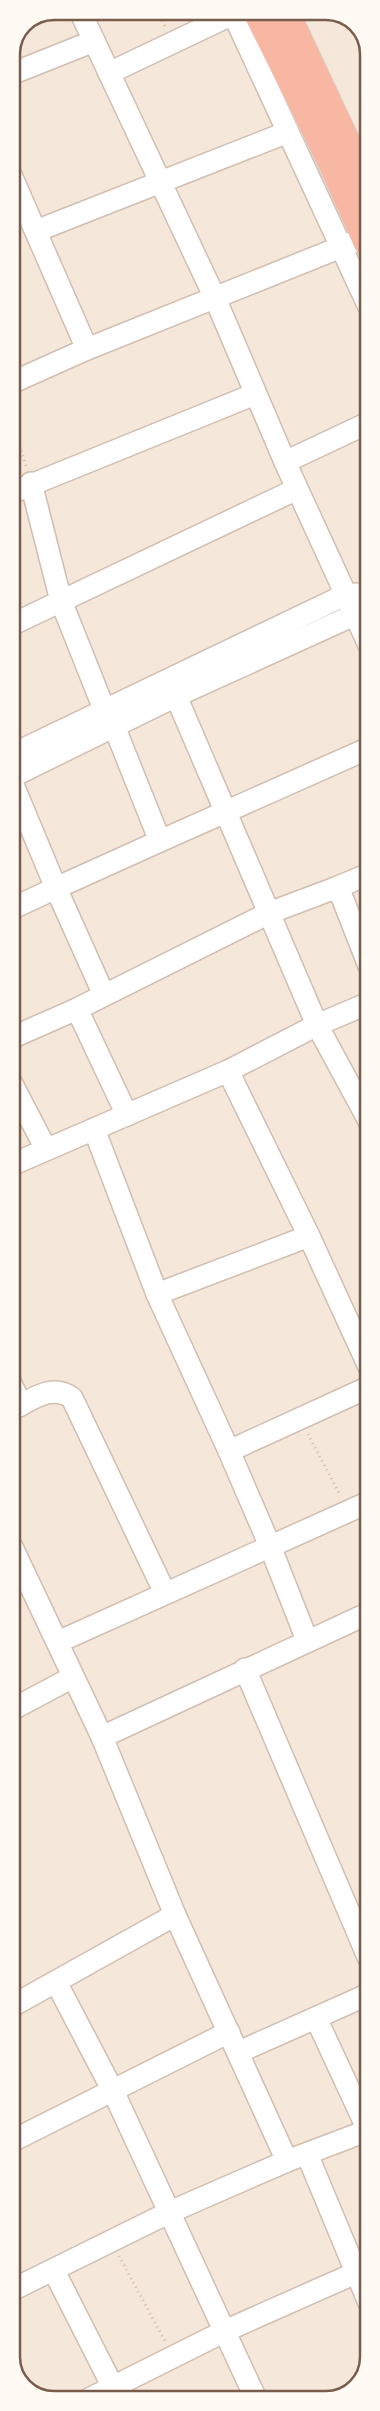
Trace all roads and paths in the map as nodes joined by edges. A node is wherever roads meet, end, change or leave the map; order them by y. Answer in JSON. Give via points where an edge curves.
{"nodes":[{"id":1,"x":84,"y":20,"type":"edge"},
{"id":2,"x":224,"y":20,"type":"edge"},
{"id":3,"x":244,"y":20,"type":"edge"},
{"id":4,"x":246,"y":20,"type":"edge"},
{"id":5,"x":289,"y":20,"type":"edge"},
{"id":6,"x":94,"y":41,"type":"junction"},
{"id":7,"x":20,"y":70,"type":"edge"},
{"id":8,"x":109,"y":73,"type":"junction"},
{"id":9,"x":288,"y":132,"type":"junction"},
{"id":10,"x":360,"y":172,"type":"edge"},
{"id":11,"x":161,"y":183,"type":"junction"},
{"id":12,"x":20,"y":195,"type":"edge"},
{"id":13,"x":36,"y":230,"type":"junction"},
{"id":14,"x":358,"y":242,"type":"edge"},
{"id":15,"x":360,"y":255,"type":"edge"},
{"id":16,"x":216,"y":298,"type":"junction"},
{"id":17,"x":87,"y":349,"type":"junction"},
{"id":18,"x":20,"y":378,"type":"edge"},
{"id":19,"x":255,"y":394,"type":"junction"},
{"id":20,"x":360,"y":428,"type":"edge"},
{"id":21,"x":20,"y":447,"type":"edge"},
{"id":22,"x":285,"y":462,"type":"junction"},
{"id":23,"x":31,"y":484,"type":"junction"},
{"id":24,"x":20,"y":489,"type":"edge"},
{"id":25,"x":297,"y":490,"type":"junction"},
{"id":26,"x":360,"y":594,"type":"edge"},
{"id":27,"x":345,"y":595,"type":"junction"},
{"id":28,"x":61,"y":602,"type":"junction"},
{"id":29,"x":360,"y":608,"type":"edge"},
{"id":30,"x":360,"y":609,"type":"edge"},
{"id":31,"x":20,"y":621,"type":"edge"},
{"id":32,"x":176,"y":696,"type":"junction"},
{"id":33,"x":109,"y":718,"type":"junction"},
{"id":34,"x":20,"y":752,"type":"edge"},
{"id":35,"x":360,"y":752,"type":"edge"},
{"id":36,"x":20,"y":772,"type":"edge"},
{"id":37,"x":20,"y":800,"type":"edge"},
{"id":38,"x":224,"y":812,"type":"junction"},
{"id":39,"x":160,"y":840,"type":"junction"},
{"id":40,"x":360,"y":877,"type":"edge"},
{"id":41,"x":338,"y":887,"type":"junction"},
{"id":42,"x":56,"y":888,"type":"junction"},
{"id":43,"x":20,"y":905,"type":"edge"},
{"id":44,"x":269,"y":913,"type":"junction"},
{"id":45,"x":360,"y":945,"type":"edge"},
{"id":46,"x":104,"y":995,"type":"junction"},
{"id":47,"x":360,"y":1006,"type":"edge"},
{"id":48,"x":78,"y":1009,"type":"junction"},
{"id":49,"x":317,"y":1025,"type":"junction"},
{"id":50,"x":20,"y":1034,"type":"edge"},
{"id":51,"x":228,"y":1071,"type":"junction"},
{"id":52,"x":20,"y":1099,"type":"edge"},
{"id":53,"x":360,"y":1104,"type":"edge"},
{"id":54,"x":127,"y":1114,"type":"junction"},
{"id":55,"x":94,"y":1129,"type":"junction"},
{"id":56,"x":46,"y":1149,"type":"junction"},
{"id":57,"x":20,"y":1161,"type":"edge"},
{"id":58,"x":309,"y":1236,"type":"junction"},
{"id":59,"x":157,"y":1294,"type":"junction"},
{"id":60,"x":360,"y":1347,"type":"edge"},
{"id":61,"x":360,"y":1391,"type":"edge"},
{"id":62,"x":20,"y":1406,"type":"edge"},
{"id":63,"x":300,"y":1418,"type":"junction"},
{"id":64,"x":229,"y":1451,"type":"junction"},
{"id":65,"x":360,"y":1506,"type":"edge"},
{"id":66,"x":348,"y":1511,"type":"junction"},
{"id":67,"x":270,"y":1546,"type":"junction"},
{"id":68,"x":20,"y":1568,"type":"edge"},
{"id":69,"x":165,"y":1594,"type":"junction"},
{"id":70,"x":360,"y":1617,"type":"edge"},
{"id":71,"x":307,"y":1640,"type":"junction"},
{"id":72,"x":58,"y":1642,"type":"junction"},
{"id":73,"x":245,"y":1669,"type":"junction"},
{"id":74,"x":73,"y":1677,"type":"junction"},
{"id":75,"x":20,"y":1706,"type":"edge"},
{"id":76,"x":102,"y":1737,"type":"junction"},
{"id":77,"x":176,"y":1915,"type":"junction"},
{"id":78,"x":360,"y":1938,"type":"edge"},
{"id":79,"x":56,"y":1982,"type":"junction"},
{"id":80,"x":360,"y":1998,"type":"edge"},
{"id":81,"x":20,"y":2002,"type":"edge"},
{"id":82,"x":316,"y":2018,"type":"junction"},
{"id":83,"x":229,"y":2032,"type":"junction"},
{"id":84,"x":239,"y":2052,"type":"junction"},
{"id":85,"x":113,"y":2091,"type":"junction"},
{"id":86,"x":360,"y":2113,"type":"edge"},
{"id":87,"x":360,"y":2133,"type":"edge"},
{"id":88,"x":20,"y":2138,"type":"edge"},
{"id":89,"x":307,"y":2154,"type":"junction"},
{"id":90,"x":287,"y":2161,"type":"junction"},
{"id":91,"x":170,"y":2212,"type":"junction"},
{"id":92,"x":112,"y":2242,"type":"junction"},
{"id":93,"x":360,"y":2263,"type":"edge"},
{"id":94,"x":360,"y":2270,"type":"edge"},
{"id":95,"x":54,"y":2271,"type":"junction"},
{"id":96,"x":20,"y":2286,"type":"edge"},
{"id":97,"x":225,"y":2331,"type":"junction"},
{"id":98,"x":174,"y":2358,"type":"junction"},
{"id":99,"x":114,"y":2391,"type":"edge"},
{"id":100,"x":121,"y":2391,"type":"edge"},
{"id":101,"x":252,"y":2391,"type":"edge"}],
"edges":[{"from":1,"to":6,"type":"street"},
{"from":2,"to":8,"type":"street"},
{"from":3,"to":9,"type":"street"},
{"from":4,"to":14,"type":"highway","via":[[332,162]]},
{"from":5,"to":10,"type":"highway"},
{"from":6,"to":7,"type":"street"},
{"from":6,"to":8,"type":"street"},
{"from":8,"to":11,"type":"street"},
{"from":9,"to":11,"type":"street"},
{"from":9,"to":14,"type":"street"},
{"from":11,"to":13,"type":"street"},
{"from":11,"to":16,"type":"street"},
{"from":12,"to":13,"type":"street"},
{"from":13,"to":17,"type":"street"},
{"from":14,"to":15,"type":"street"},
{"from":14,"to":16,"type":"street"},
{"from":16,"to":17,"type":"street"},
{"from":16,"to":19,"type":"street"},
{"from":17,"to":18,"type":"street"},
{"from":19,"to":22,"type":"street"},
{"from":19,"to":23,"type":"street"},
{"from":20,"to":22,"type":"street"},
{"from":21,"to":23,"type":"path"},
{"from":22,"to":25,"type":"street"},
{"from":23,"to":24,"type":"street"},
{"from":23,"to":28,"type":"street"},
{"from":25,"to":27,"type":"street"},
{"from":25,"to":28,"type":"street"},
{"from":26,"to":27,"type":"street"},
{"from":27,"to":29,"type":"street"},
{"from":27,"to":33,"type":"street"},
{"from":28,"to":31,"type":"street"},
{"from":28,"to":33,"type":"street"},
{"from":30,"to":32,"type":"street"},
{"from":32,"to":33,"type":"street"},
{"from":32,"to":38,"type":"street"},
{"from":33,"to":34,"type":"street"},
{"from":33,"to":36,"type":"street"},
{"from":33,"to":39,"type":"street"},
{"from":35,"to":38,"type":"street"},
{"from":37,"to":42,"type":"street"},
{"from":38,"to":39,"type":"street"},
{"from":38,"to":44,"type":"street"},
{"from":39,"to":42,"type":"street"},
{"from":40,"to":41,"type":"street"},
{"from":41,"to":44,"type":"street"},
{"from":41,"to":45,"type":"street"},
{"from":42,"to":43,"type":"street"},
{"from":42,"to":46,"type":"street"},
{"from":44,"to":46,"type":"street"},
{"from":44,"to":49,"type":"street"},
{"from":46,"to":48,"type":"street"},
{"from":47,"to":49,"type":"street"},
{"from":48,"to":50,"type":"street"},
{"from":48,"to":54,"type":"street"},
{"from":49,"to":51,"type":"street"},
{"from":49,"to":53,"type":"street"},
{"from":51,"to":54,"type":"street"},
{"from":51,"to":58,"type":"street"},
{"from":52,"to":56,"type":"street"},
{"from":54,"to":55,"type":"street"},
{"from":55,"to":56,"type":"street"},
{"from":55,"to":59,"type":"street"},
{"from":56,"to":57,"type":"street"},
{"from":58,"to":59,"type":"street"},
{"from":58,"to":60,"type":"street"},
{"from":59,"to":64,"type":"street"},
{"from":61,"to":63,"type":"street"},
{"from":62,"to":69,"type":"street","via":[[51,1391],[63,1392],[72,1398]]},
{"from":63,"to":64,"type":"street"},
{"from":63,"to":66,"type":"path"},
{"from":64,"to":67,"type":"street"},
{"from":65,"to":66,"type":"street"},
{"from":66,"to":67,"type":"street"},
{"from":67,"to":69,"type":"street"},
{"from":67,"to":71,"type":"street"},
{"from":68,"to":72,"type":"street"},
{"from":69,"to":72,"type":"street"},
{"from":70,"to":71,"type":"street"},
{"from":71,"to":73,"type":"street"},
{"from":72,"to":74,"type":"street"},
{"from":73,"to":76,"type":"street"},
{"from":73,"to":78,"type":"street"},
{"from":74,"to":75,"type":"street"},
{"from":74,"to":76,"type":"street"},
{"from":76,"to":77,"type":"street"},
{"from":77,"to":79,"type":"street"},
{"from":77,"to":83,"type":"street"},
{"from":79,"to":81,"type":"street"},
{"from":79,"to":85,"type":"street"},
{"from":80,"to":82,"type":"street"},
{"from":82,"to":84,"type":"street"},
{"from":82,"to":86,"type":"street"},
{"from":83,"to":84,"type":"street"},
{"from":83,"to":85,"type":"street"},
{"from":84,"to":90,"type":"street"},
{"from":85,"to":88,"type":"street"},
{"from":85,"to":91,"type":"street"},
{"from":87,"to":89,"type":"street"},
{"from":89,"to":90,"type":"street"},
{"from":89,"to":93,"type":"street"},
{"from":90,"to":91,"type":"street"},
{"from":91,"to":92,"type":"street"},
{"from":91,"to":97,"type":"street"},
{"from":92,"to":95,"type":"street"},
{"from":92,"to":98,"type":"path"},
{"from":94,"to":97,"type":"street"},
{"from":95,"to":96,"type":"street"},
{"from":95,"to":99,"type":"street"},
{"from":97,"to":98,"type":"street"},
{"from":97,"to":101,"type":"street"},
{"from":98,"to":100,"type":"street"}]}
